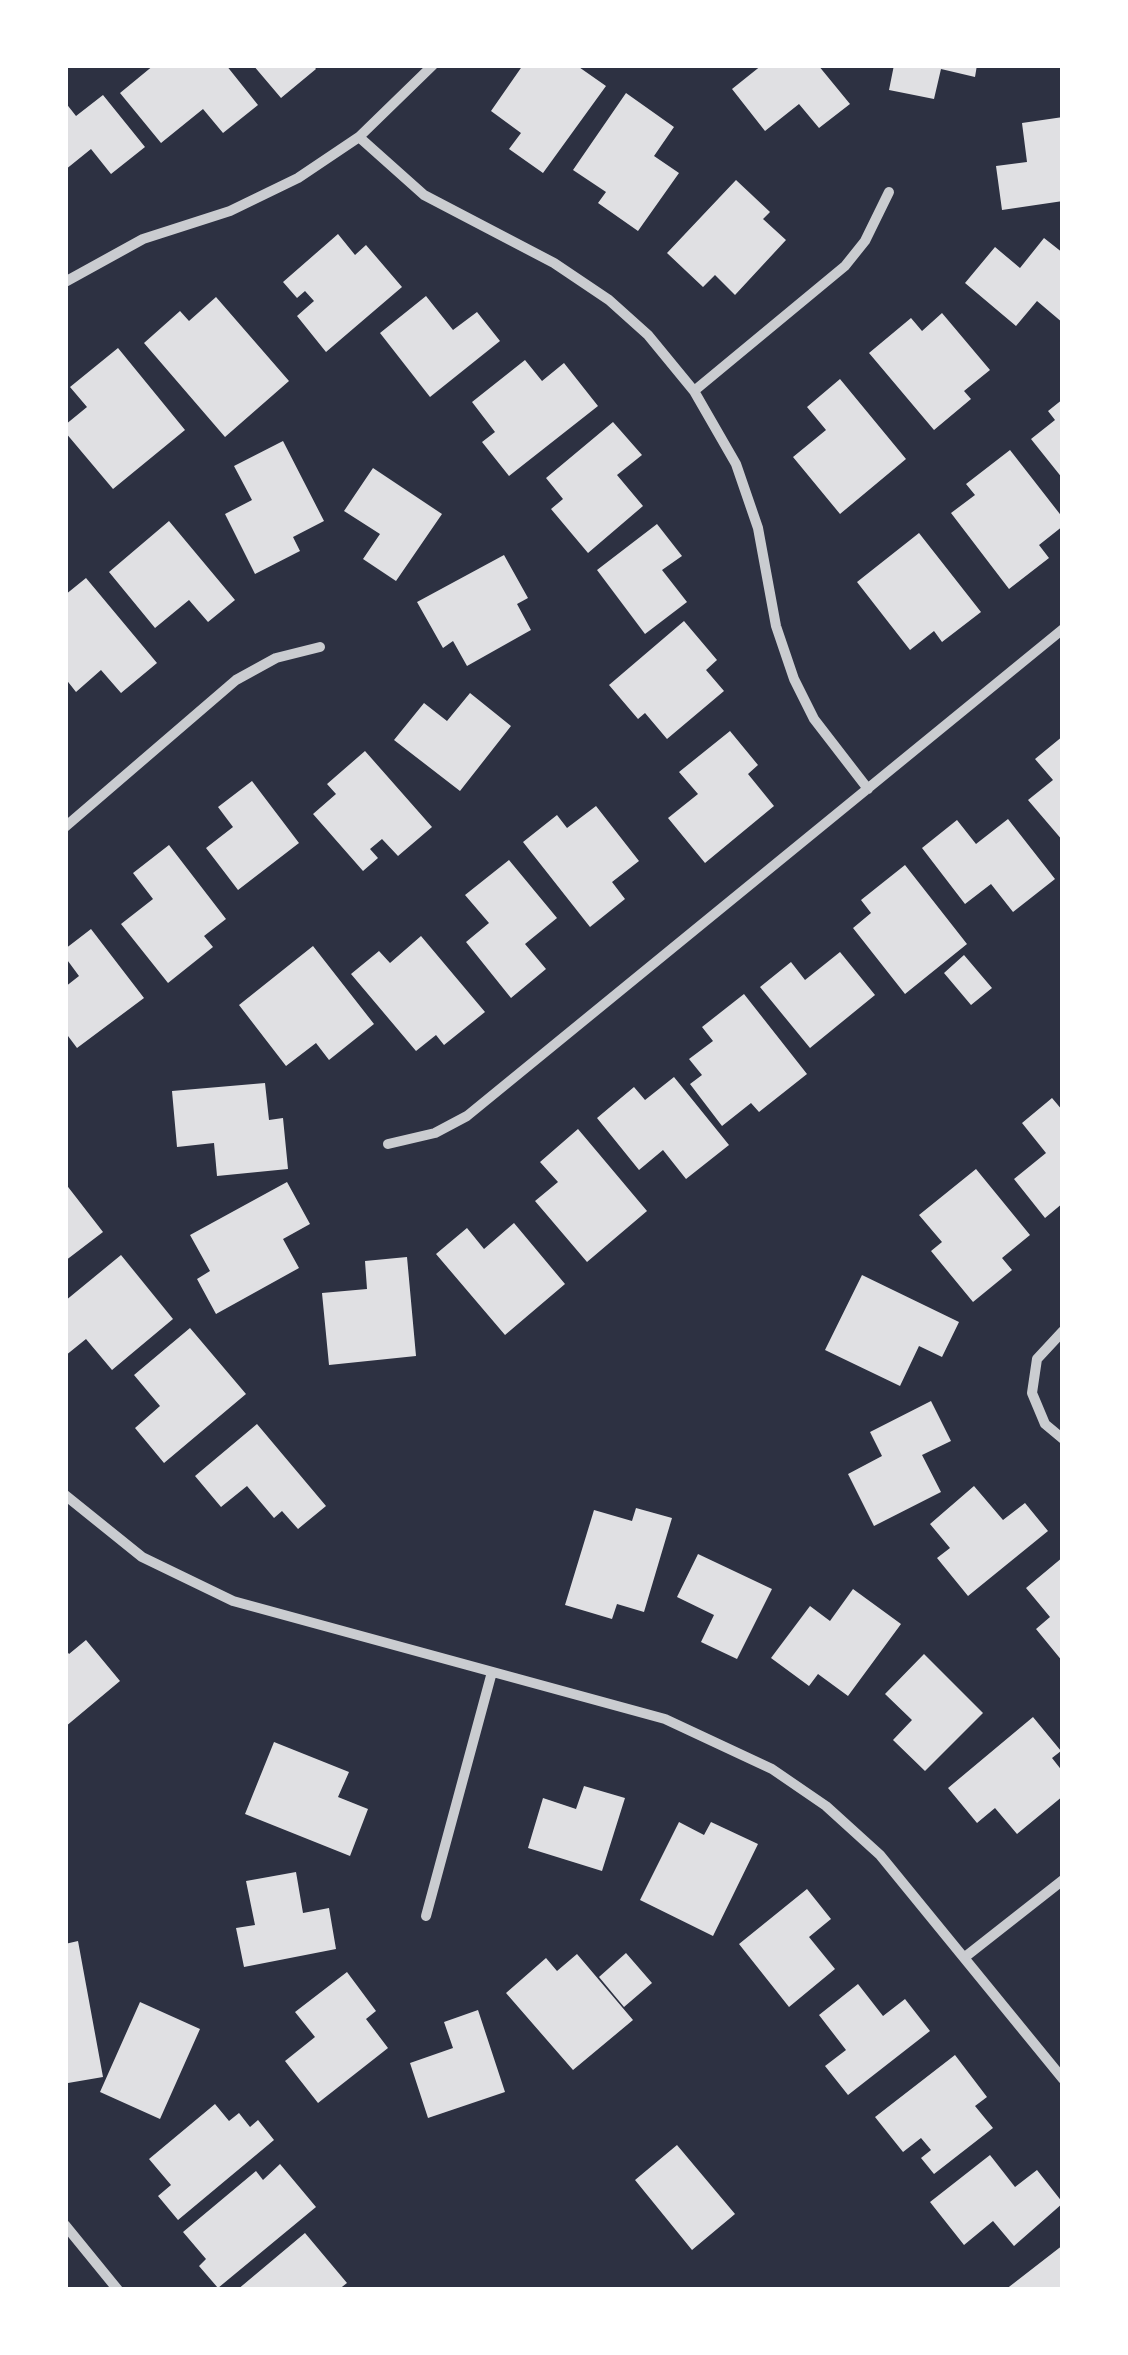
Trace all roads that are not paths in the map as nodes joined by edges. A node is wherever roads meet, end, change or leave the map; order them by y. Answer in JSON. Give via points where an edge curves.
{"nodes":[{"id":1,"x":432,"y":65,"type":"edge"},
{"id":2,"x":359,"y":137,"type":"junction"},
{"id":3,"x":889,"y":192,"type":"dead end"},
{"id":4,"x":65,"y":282,"type":"edge"},
{"id":5,"x":694,"y":391,"type":"junction"},
{"id":6,"x":1063,"y":629,"type":"edge"},
{"id":7,"x":320,"y":647,"type":"dead end"},
{"id":8,"x":868,"y":789,"type":"junction"},
{"id":9,"x":65,"y":827,"type":"edge"},
{"id":10,"x":388,"y":1144,"type":"dead end"},
{"id":11,"x":1063,"y":1331,"type":"edge"},
{"id":12,"x":1063,"y":1439,"type":"edge"},
{"id":13,"x":65,"y":1495,"type":"edge"},
{"id":14,"x":492,"y":1672,"type":"junction"},
{"id":15,"x":1063,"y":1880,"type":"edge"},
{"id":16,"x":426,"y":1916,"type":"dead end"},
{"id":17,"x":965,"y":1957,"type":"junction"},
{"id":18,"x":1063,"y":2080,"type":"edge"},
{"id":19,"x":65,"y":2225,"type":"edge"},
{"id":20,"x":118,"y":2290,"type":"edge"}],
"edges":[{"from":1,"to":2,"type":"street"},
{"from":2,"to":4,"type":"street","via":[[298,178],[230,210],[142,239]]},
{"from":2,"to":5,"type":"street","via":[[424,195],[554,262],[609,300]]},
{"from":3,"to":5,"type":"street","via":[[845,266]]},
{"from":5,"to":8,"type":"street","via":[[736,464],[794,679],[814,720]]},
{"from":6,"to":8,"type":"street"},
{"from":7,"to":9,"type":"street","via":[[276,658],[236,680]]},
{"from":8,"to":10,"type":"street","via":[[467,1116]]},
{"from":11,"to":12,"type":"street","via":[[1037,1358],[1032,1375],[1036,1410]]},
{"from":13,"to":14,"type":"street","via":[[142,1557],[190,1584]]},
{"from":14,"to":16,"type":"street"},
{"from":14,"to":17,"type":"street","via":[[664,1720],[772,1769],[880,1855]]},
{"from":15,"to":17,"type":"street"},
{"from":17,"to":18,"type":"street"},
{"from":19,"to":20,"type":"street"}]}
